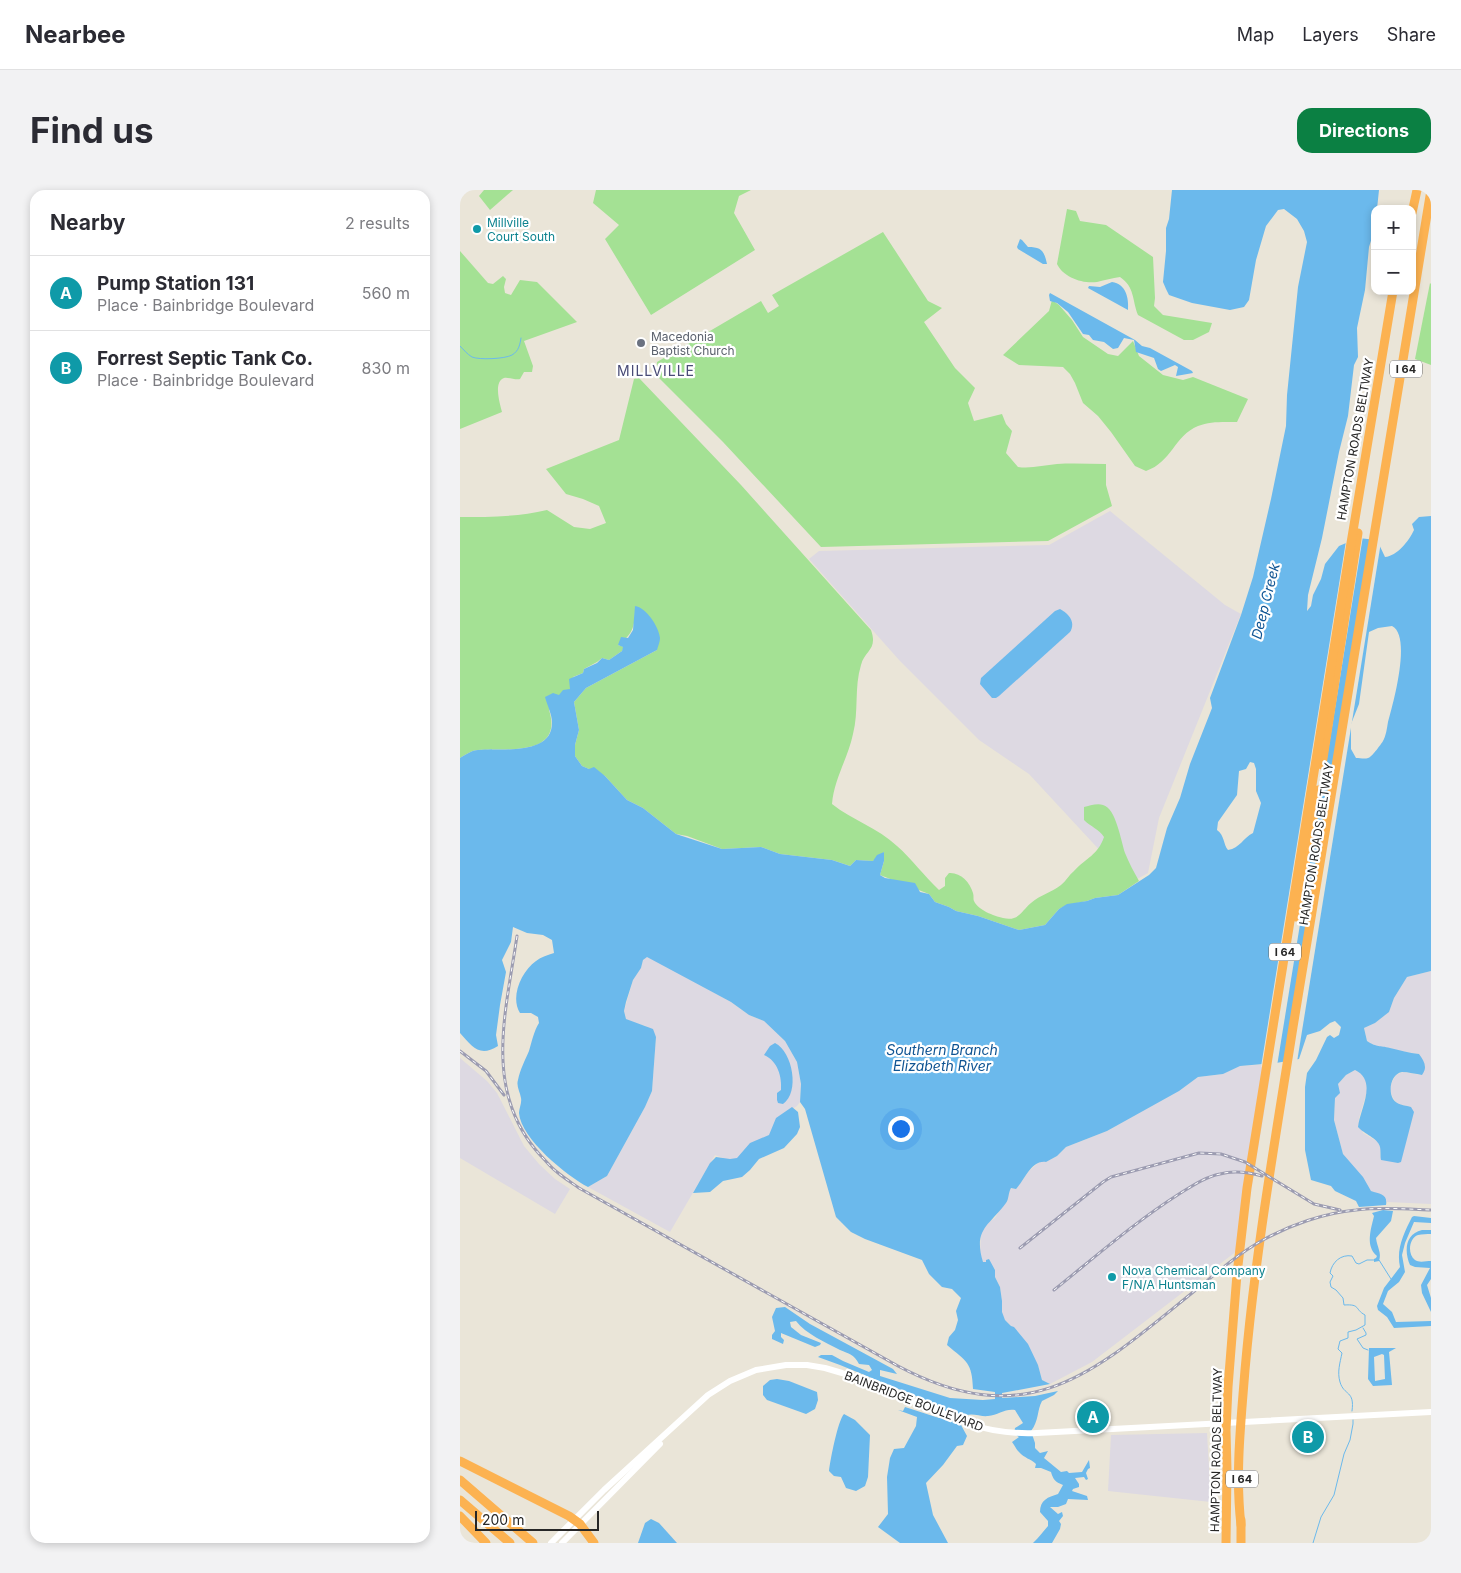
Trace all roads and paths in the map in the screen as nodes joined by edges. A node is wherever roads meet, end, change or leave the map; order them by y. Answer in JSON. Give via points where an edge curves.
{"nodes":[{"id":1,"x":1412,"y":190,"type":"edge"},
{"id":2,"x":1416,"y":190,"type":"edge"},
{"id":3,"x":1430,"y":190,"type":"edge"},
{"id":4,"x":1410,"y":205,"type":"edge"},
{"id":5,"x":1413,"y":205,"type":"edge"},
{"id":6,"x":1431,"y":212,"type":"edge"},
{"id":7,"x":1392,"y":295,"type":"edge"},
{"id":8,"x":1397,"y":295,"type":"edge"},
{"id":9,"x":1370,"y":436,"type":"junction"},
{"id":10,"x":1378,"y":526,"type":"junction"},
{"id":11,"x":1431,"y":1412,"type":"edge"},
{"id":12,"x":460,"y":1461,"type":"edge"},
{"id":13,"x":460,"y":1480,"type":"edge"},
{"id":14,"x":460,"y":1500,"type":"edge"},
{"id":15,"x":460,"y":1516,"type":"edge"},
{"id":16,"x":577,"y":1521,"type":"junction"},
{"id":17,"x":486,"y":1543,"type":"edge"},
{"id":18,"x":510,"y":1543,"type":"edge"},
{"id":19,"x":533,"y":1543,"type":"edge"},
{"id":20,"x":551,"y":1543,"type":"edge"},
{"id":21,"x":562,"y":1543,"type":"edge"},
{"id":22,"x":594,"y":1543,"type":"edge"},
{"id":23,"x":1226,"y":1543,"type":"edge"},
{"id":24,"x":1241,"y":1543,"type":"edge"}],
"edges":[{"from":1,"to":4,"type":"highway"},
{"from":2,"to":5,"type":"highway"},
{"from":3,"to":10,"type":"highway"},
{"from":6,"to":10,"type":"highway","name":"HAMPTON ROADS BELTWAY","number":"I 64"},
{"from":7,"to":9,"type":"highway","name":"HAMPTON ROADS BELTWAY","number":"I 64"},
{"from":8,"to":9,"type":"highway"},
{"from":9,"to":23,"type":"highway","name":"HAMPTON ROADS BELTWAY","number":"I 64","via":[[1247,1188],[1226,1430]]},
{"from":10,"to":24,"type":"highway","name":"HAMPTON ROADS BELTWAY","number":"I 64","via":[[1262,1260],[1243,1432]]},
{"from":11,"to":16,"type":"main road","name":"BAINBRIDGE BOULEVARD","via":[[1008,1434],[962,1421],[842,1373],[796,1364],[766,1368],[737,1377],[708,1395]]},
{"from":12,"to":16,"type":"highway"},
{"from":13,"to":19,"type":"highway"},
{"from":14,"to":18,"type":"highway"},
{"from":15,"to":17,"type":"highway"},
{"from":16,"to":20,"type":"main road","name":"BAINBRIDGE BOULEVARD"},
{"from":16,"to":21,"type":"main road","name":"BAINBRIDGE BOULEVARD"},
{"from":16,"to":22,"type":"highway"}]}
